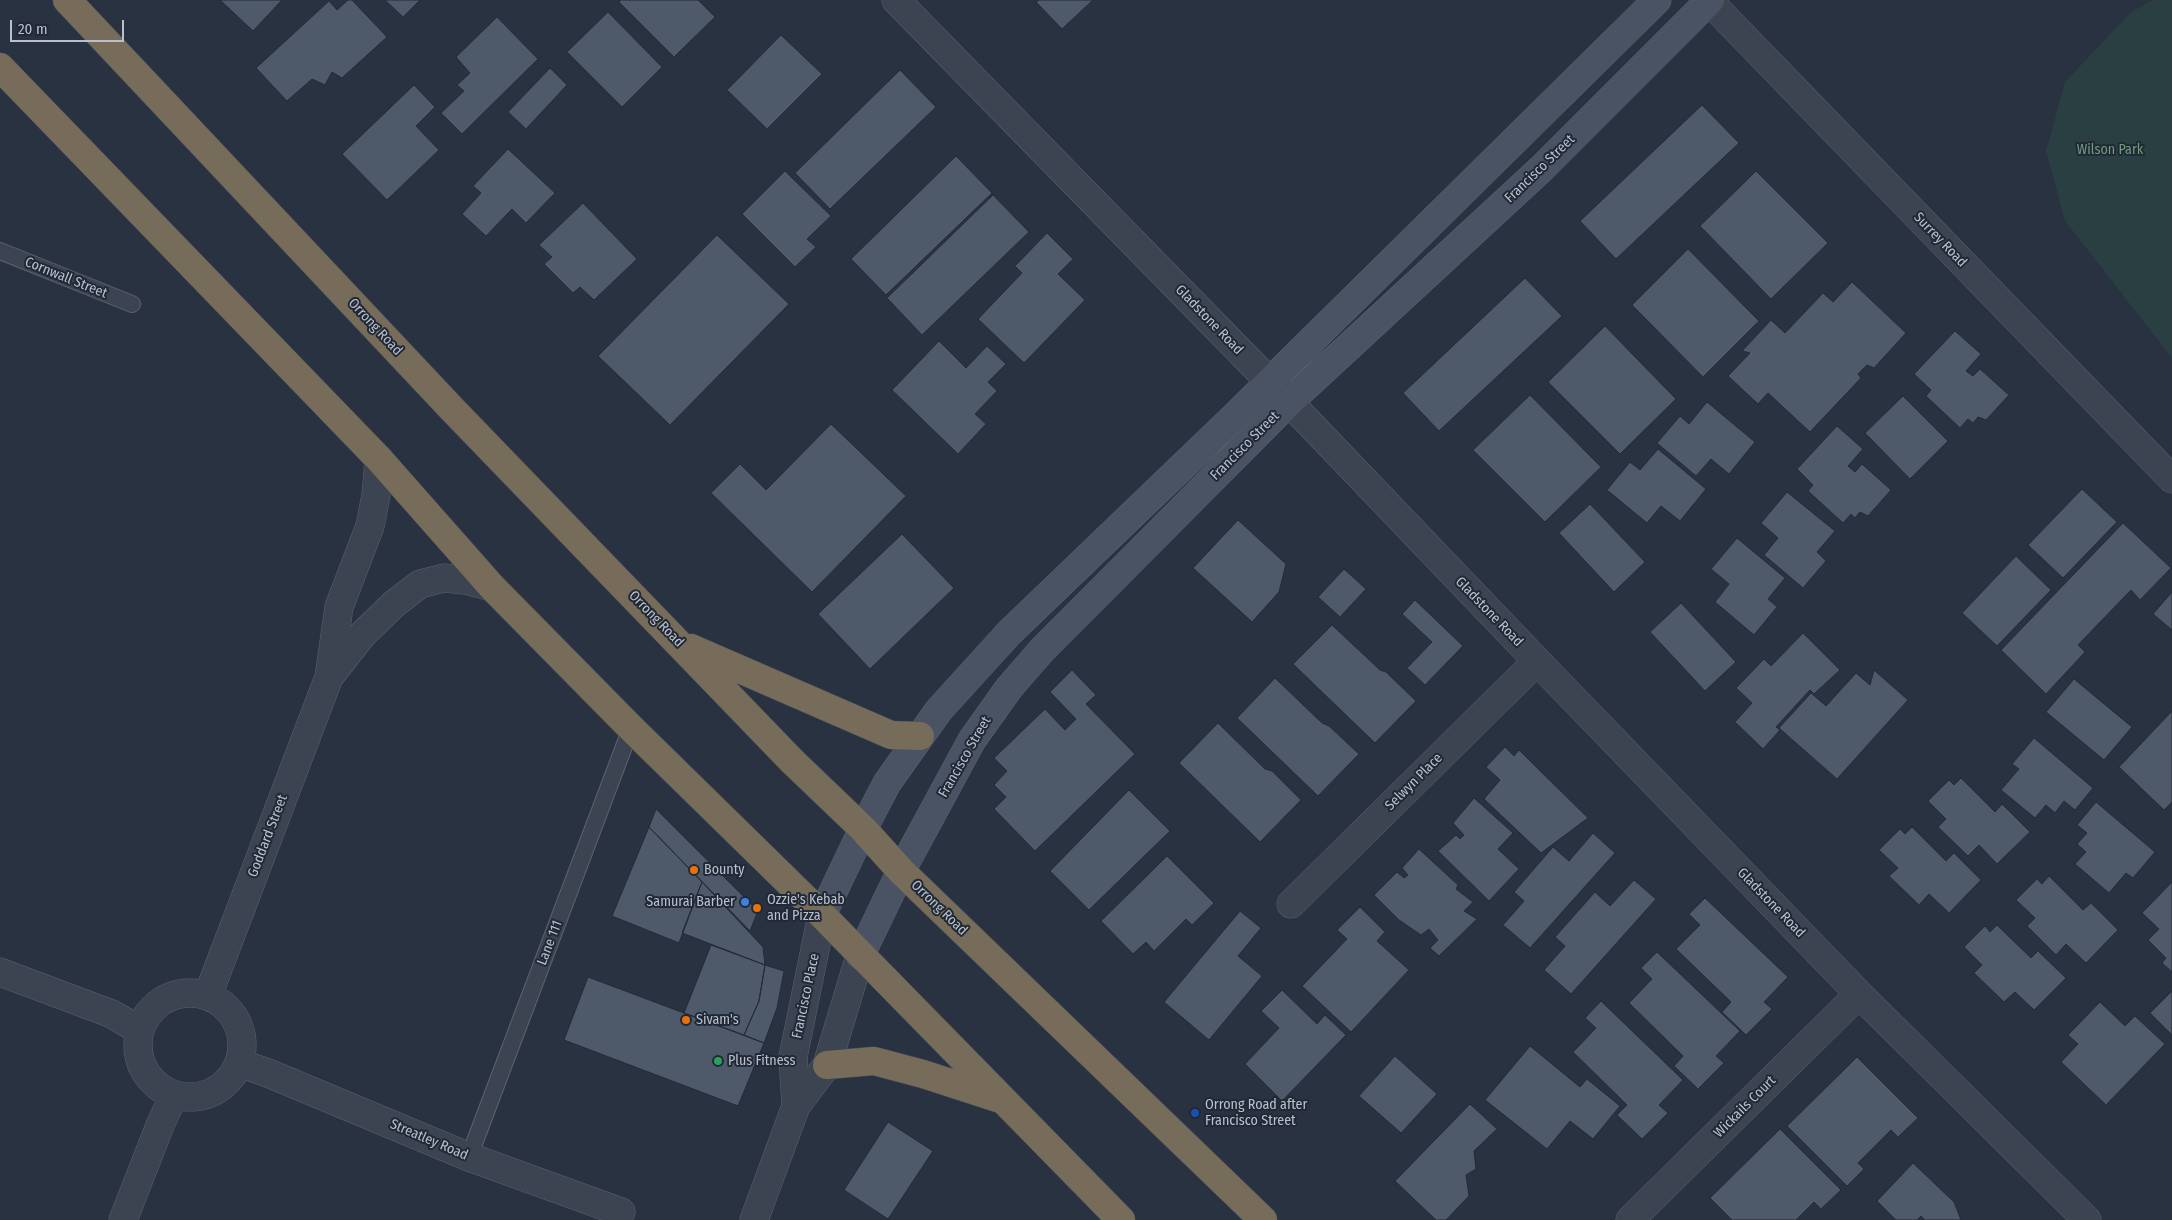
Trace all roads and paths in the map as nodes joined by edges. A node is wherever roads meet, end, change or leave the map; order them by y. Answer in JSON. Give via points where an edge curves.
{"nodes":[{"id":1,"x":67,"y":0,"type":"edge"},
{"id":2,"x":896,"y":0,"type":"edge"},
{"id":3,"x":1657,"y":0,"type":"edge"},
{"id":4,"x":1709,"y":0,"type":"edge"},
{"id":5,"x":0,"y":67,"type":"edge"},
{"id":6,"x":0,"y":251,"type":"edge"},
{"id":7,"x":132,"y":304,"type":"dead end"},
{"id":8,"x":1269,"y":381,"type":"junction"},
{"id":9,"x":1289,"y":402,"type":"junction"},
{"id":10,"x":379,"y":459,"type":"junction"},
{"id":11,"x":2172,"y":479,"type":"edge"},
{"id":12,"x":492,"y":586,"type":"junction"},
{"id":13,"x":680,"y":644,"type":"junction"},
{"id":14,"x":1536,"y":661,"type":"junction"},
{"id":15,"x":329,"y":677,"type":"junction"},
{"id":16,"x":631,"y":728,"type":"junction"},
{"id":17,"x":920,"y":736,"type":"junction"},
{"id":18,"x":862,"y":829,"type":"junction"},
{"id":19,"x":901,"y":871,"type":"junction"},
{"id":20,"x":1291,"y":904,"type":"dead end"},
{"id":21,"x":822,"y":915,"type":"junction"},
{"id":22,"x":860,"y":956,"type":"junction"},
{"id":23,"x":0,"y":972,"type":"edge"},
{"id":24,"x":1859,"y":994,"type":"junction"},
{"id":25,"x":208,"y":996,"type":"junction"},
{"id":26,"x":139,"y":1030,"type":"junction"},
{"id":27,"x":239,"y":1063,"type":"junction"},
{"id":28,"x":827,"y":1065,"type":"junction"},
{"id":29,"x":174,"y":1095,"type":"junction"},
{"id":30,"x":1003,"y":1101,"type":"junction"},
{"id":31,"x":796,"y":1106,"type":"junction"},
{"id":32,"x":469,"y":1157,"type":"junction"},
{"id":33,"x":621,"y":1212,"type":"dead end"},
{"id":34,"x":124,"y":1220,"type":"edge"},
{"id":35,"x":754,"y":1220,"type":"edge"},
{"id":36,"x":1120,"y":1220,"type":"edge"},
{"id":37,"x":1263,"y":1220,"type":"edge"},
{"id":38,"x":1630,"y":1220,"type":"edge"},
{"id":39,"x":2087,"y":1220,"type":"edge"}],
"edges":[{"from":1,"to":13,"type":"highway","name":"Orrong Road","via":[[452,409]]},
{"from":2,"to":8,"type":"street","name":"Gladstone Road"},
{"from":3,"to":8,"type":"street","name":"Francisco Street"},
{"from":4,"to":9,"type":"street","name":"Francisco Street","via":[[1541,169]]},
{"from":4,"to":11,"type":"street","name":"Surrey Road"},
{"from":5,"to":10,"type":"highway"},
{"from":6,"to":7,"type":"lane","name":"Cornwall Street"},
{"from":8,"to":9,"type":"street","name":"Gladstone Road"},
{"from":8,"to":17,"type":"street","name":"Francisco Street","via":[[1009,633],[939,710]]},
{"from":9,"to":14,"type":"street","name":"Gladstone Road"},
{"from":9,"to":19,"type":"street","name":"Francisco Street","via":[[1042,650],[1009,688],[972,740]]},
{"from":10,"to":12,"type":"highway"},
{"from":10,"to":15,"type":"street","name":"Goddard Street","via":[[370,526],[339,608]]},
{"from":12,"to":15,"type":"street","name":"Goddard Street","via":[[444,578],[420,584],[362,635]]},
{"from":12,"to":16,"type":"highway"},
{"from":13,"to":17,"type":"highway","via":[[891,735]]},
{"from":13,"to":18,"type":"highway","name":"Orrong Road"},
{"from":14,"to":20,"type":"street","name":"Selwyn Place"},
{"from":14,"to":24,"type":"street","name":"Gladstone Road"},
{"from":15,"to":25,"type":"street","name":"Goddard Street"},
{"from":16,"to":21,"type":"highway"},
{"from":16,"to":32,"type":"lane","name":"Lane 111"},
{"from":17,"to":18,"type":"street","name":"Francisco Street","via":[[887,783]]},
{"from":18,"to":19,"type":"highway","name":"Orrong Road"},
{"from":18,"to":21,"type":"street","name":"Francisco Street"},
{"from":19,"to":22,"type":"street","name":"Francisco Street"},
{"from":19,"to":37,"type":"highway","name":"Orrong Road"},
{"from":21,"to":22,"type":"highway"},
{"from":21,"to":31,"type":"street","name":"Francisco Place","via":[[794,1057]]},
{"from":22,"to":28,"type":"street","name":"Francisco Place"},
{"from":22,"to":30,"type":"highway"},
{"from":23,"to":26,"type":"street","via":[[112,1014]]},
{"from":24,"to":38,"type":"street","name":"Wickails Court"},
{"from":24,"to":39,"type":"street","name":"Gladstone Road"},
{"from":25,"to":26,"type":"street","via":[[194,993],[177,995],[160,1002]]},
{"from":25,"to":27,"type":"street","via":[[226,1007],[236,1020],[241,1036]]},
{"from":26,"to":29,"type":"street","via":[[140,1063],[159,1088]]},
{"from":27,"to":29,"type":"street","via":[[229,1080],[217,1090],[196,1096]]},
{"from":27,"to":32,"type":"street","name":"Streatley Road"},
{"from":28,"to":30,"type":"highway","via":[[874,1061]]},
{"from":28,"to":31,"type":"street","name":"Francisco Place"},
{"from":29,"to":34,"type":"street"},
{"from":30,"to":36,"type":"highway"},
{"from":31,"to":35,"type":"street","name":"Francisco Place"},
{"from":32,"to":33,"type":"street","name":"Streatley Road"}]}
